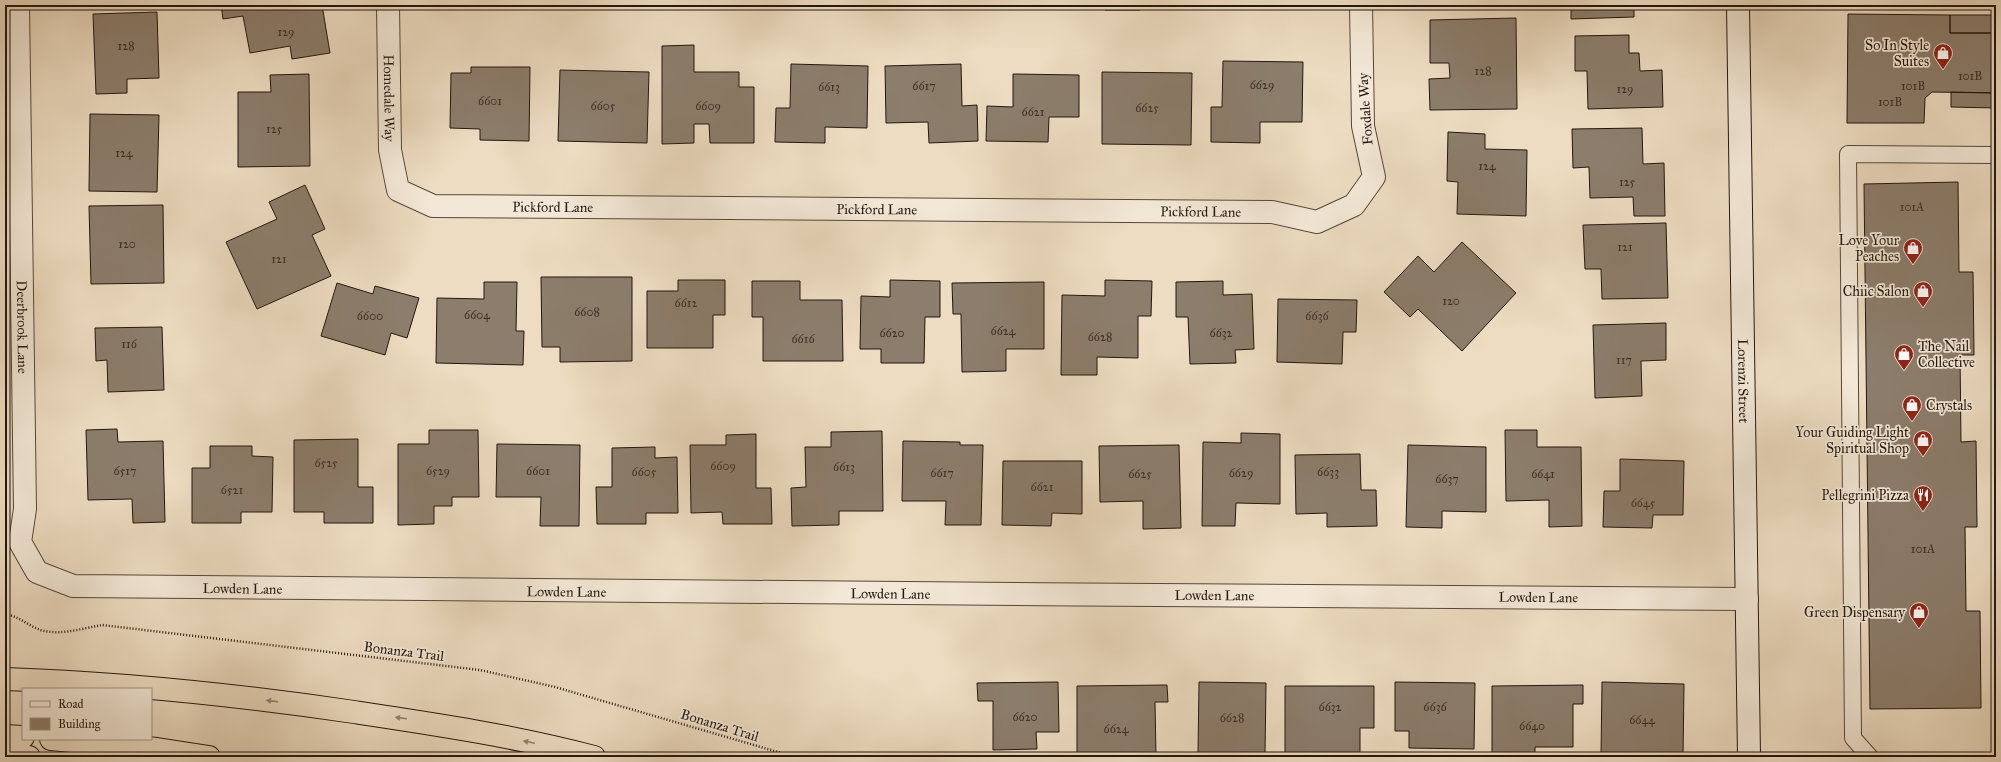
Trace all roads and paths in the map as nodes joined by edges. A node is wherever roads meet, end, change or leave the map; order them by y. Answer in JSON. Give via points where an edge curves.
{"nodes":[{"id":1,"x":18,"y":5,"type":"edge"},
{"id":2,"x":388,"y":5,"type":"edge"},
{"id":3,"x":1361,"y":5,"type":"edge"},
{"id":4,"x":1738,"y":5,"type":"edge"},
{"id":5,"x":1996,"y":155,"type":"edge"},
{"id":6,"x":398,"y":190,"type":"joint"},
{"id":7,"x":1354,"y":205,"type":"joint"},
{"id":8,"x":37,"y":572,"type":"joint"},
{"id":9,"x":1747,"y":599,"type":"junction"},
{"id":10,"x":5,"y":615,"type":"edge"},
{"id":11,"x":5,"y":679,"type":"edge"},
{"id":12,"x":142,"y":688,"type":"edge"},
{"id":13,"x":152,"y":689,"type":"edge"},
{"id":14,"x":5,"y":736,"type":"edge"},
{"id":15,"x":22,"y":737,"type":"edge"},
{"id":16,"x":62,"y":740,"type":"edge"},
{"id":17,"x":5,"y":753,"type":"edge"},
{"id":18,"x":29,"y":757,"type":"edge"},
{"id":19,"x":210,"y":757,"type":"edge"},
{"id":20,"x":594,"y":757,"type":"edge"},
{"id":21,"x":795,"y":757,"type":"edge"},
{"id":22,"x":1750,"y":757,"type":"edge"},
{"id":23,"x":1870,"y":757,"type":"edge"}],
"edges":[{"from":1,"to":8,"type":"street","name":"Deerbrook Lane","via":[[25,509],[20,542]]},
{"from":2,"to":6,"type":"street","name":"Homedale Way","via":[[390,150]]},
{"from":3,"to":7,"type":"street","name":"Foxdale Way","via":[[1363,126],[1374,177]]},
{"from":4,"to":9,"type":"street","name":"Lorenzi Street"},
{"from":5,"to":23,"type":"lane","via":[[1848,154],[1853,738]]},
{"from":6,"to":7,"type":"street","name":"Pickford Lane","via":[[433,206],[1272,212],[1317,222]]},
{"from":8,"to":9,"type":"street","name":"Lowden Lane","via":[[73,586],[474,592],[1308,594]]},
{"from":9,"to":22,"type":"street","name":"Lorenzi Street"},
{"from":10,"to":21,"type":"path","name":"Bonanza Trail","via":[[11,614],[45,631],[68,631],[102,625],[480,670],[555,688]]},
{"from":12,"to":11,"type":"highway","one_way":true,"via":[[73,681]]},
{"from":20,"to":13,"type":"highway","one_way":true,"via":[[471,730],[299,704]]},
{"from":14,"to":15,"type":"highway"},
{"from":16,"to":19,"type":"highway"},
{"from":17,"to":18,"type":"highway"}]}
